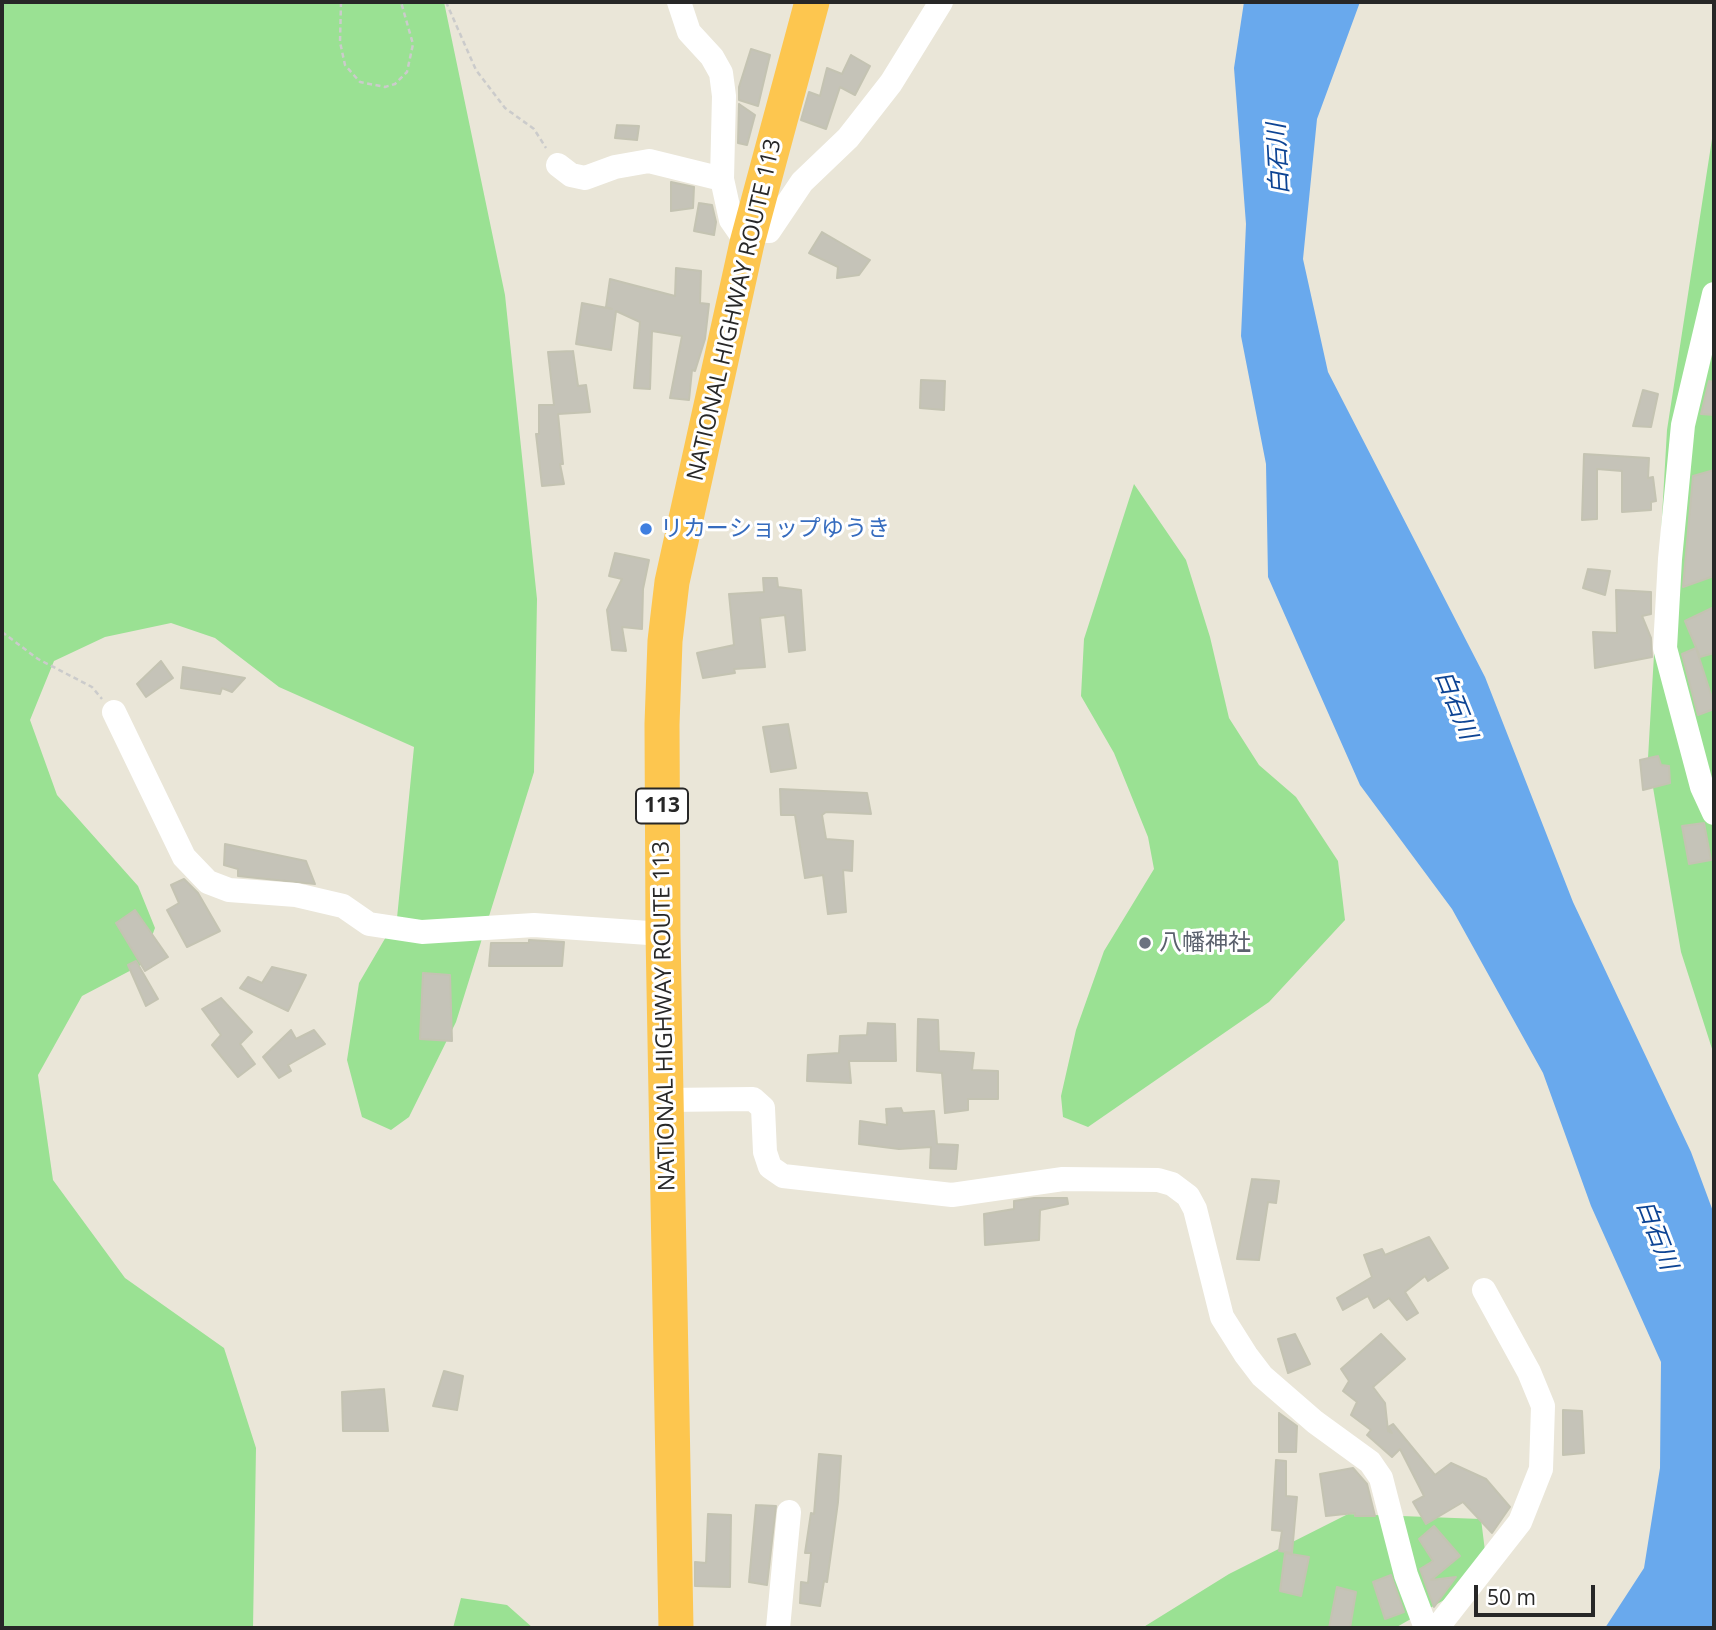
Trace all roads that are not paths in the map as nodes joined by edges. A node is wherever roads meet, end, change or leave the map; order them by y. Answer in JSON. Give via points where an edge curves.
{"nodes":[{"id":1,"x":678,"y":2,"type":"edge"},
{"id":2,"x":812,"y":2,"type":"edge"},
{"id":3,"x":941,"y":2,"type":"edge"},
{"id":4,"x":558,"y":165,"type":"road end"},
{"id":5,"x":722,"y":178,"type":"junction"},
{"id":6,"x":750,"y":236,"type":"junction"},
{"id":7,"x":1714,"y":294,"type":"edge"},
{"id":8,"x":114,"y":712,"type":"road end"},
{"id":9,"x":1714,"y":813,"type":"edge"},
{"id":10,"x":663,"y":934,"type":"junction"},
{"id":11,"x":666,"y":1100,"type":"junction"},
{"id":12,"x":1483,"y":1290,"type":"dead end"},
{"id":13,"x":789,"y":1511,"type":"dead end"},
{"id":14,"x":676,"y":1628,"type":"edge"},
{"id":15,"x":778,"y":1628,"type":"edge"},
{"id":16,"x":1426,"y":1628,"type":"edge"},
{"id":17,"x":1437,"y":1628,"type":"edge"}],
"edges":[{"from":1,"to":5,"type":"street","via":[[689,32],[721,73]]},
{"from":2,"to":6,"type":"highway","name":"NATIONAL HIGHWAY ROUTE 113","number":"113"},
{"from":3,"to":6,"type":"street","via":[[891,83],[848,138],[802,182],[769,231]]},
{"from":4,"to":5,"type":"street","via":[[585,178],[615,166],[649,161]]},
{"from":5,"to":6,"type":"street","via":[[731,220]]},
{"from":6,"to":10,"type":"highway","name":"NATIONAL HIGHWAY ROUTE 113","number":"113","via":[[672,582],[662,724]]},
{"from":7,"to":9,"type":"street","via":[[1682,432],[1665,648],[1702,787]]},
{"from":8,"to":10,"type":"street","via":[[184,857],[208,882],[229,890],[296,895],[343,906],[369,924],[422,932],[534,925]]},
{"from":10,"to":11,"type":"highway","name":"NATIONAL HIGHWAY ROUTE 113","number":"113"},
{"from":11,"to":14,"type":"highway","name":"NATIONAL HIGHWAY ROUTE 113","number":"113"},
{"from":11,"to":16,"type":"street","via":[[753,1099],[763,1108],[765,1152],[771,1167],[783,1177],[952,1195],[1063,1179],[1172,1184],[1188,1196],[1195,1209],[1222,1317],[1246,1355],[1262,1376],[1370,1462],[1381,1478],[1406,1575]]},
{"from":12,"to":17,"type":"street","via":[[1544,1406],[1541,1469],[1520,1522]]},
{"from":13,"to":15,"type":"street"}]}
